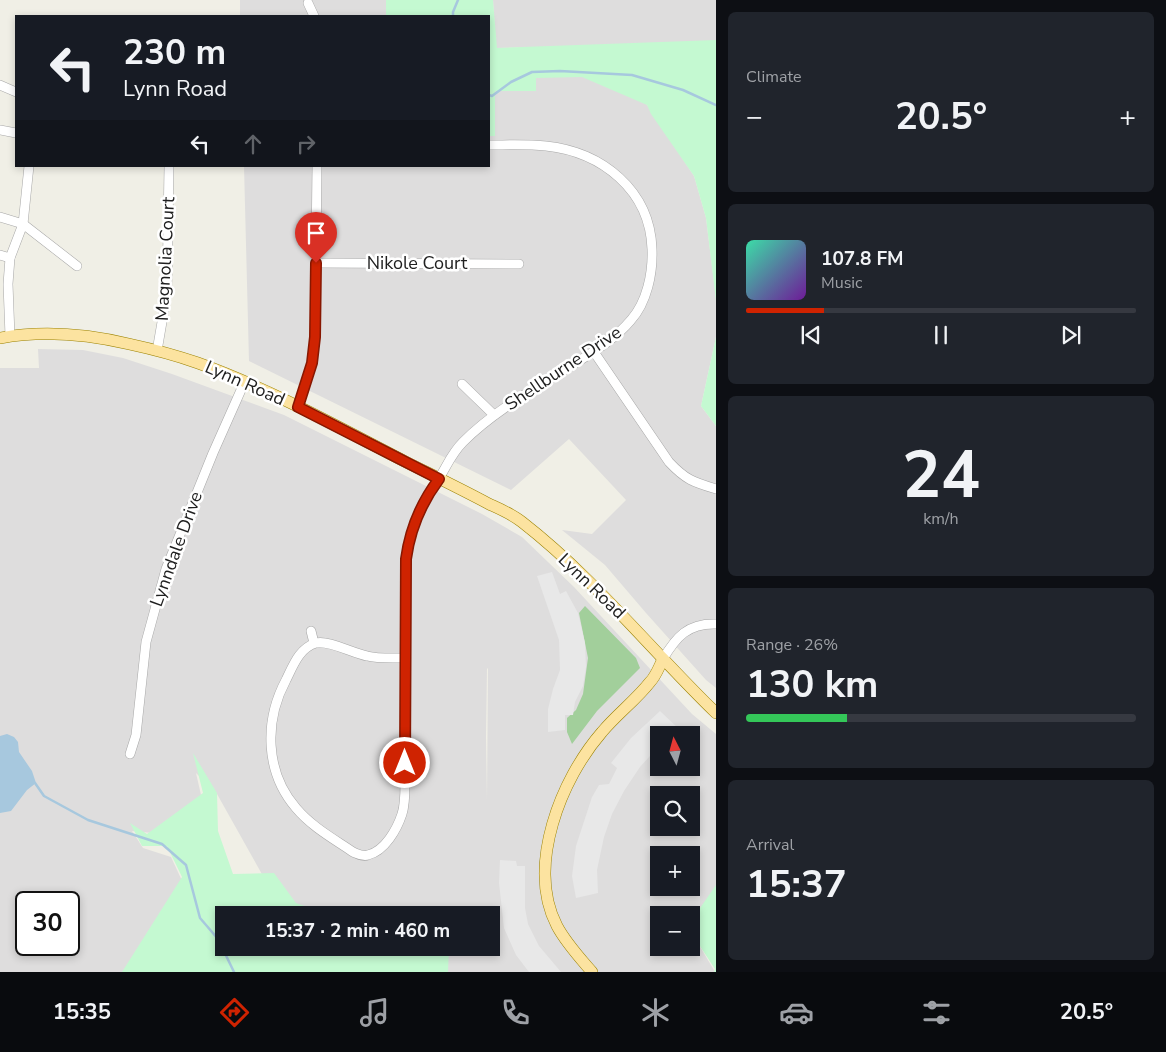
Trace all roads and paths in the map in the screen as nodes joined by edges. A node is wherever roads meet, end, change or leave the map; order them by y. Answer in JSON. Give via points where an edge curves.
{"nodes":[{"id":1,"x":308,"y":4,"type":"dead end"},
{"id":2,"x":314,"y":15,"type":"edge"},
{"id":3,"x":0,"y":85,"type":"edge"},
{"id":4,"x":15,"y":92,"type":"edge"},
{"id":5,"x":0,"y":130,"type":"edge"},
{"id":6,"x":15,"y":133,"type":"edge"},
{"id":7,"x":490,"y":144,"type":"edge"},
{"id":8,"x":29,"y":167,"type":"edge"},
{"id":9,"x":169,"y":167,"type":"edge"},
{"id":10,"x":316,"y":167,"type":"edge"},
{"id":11,"x":0,"y":217,"type":"edge"},
{"id":12,"x":24,"y":224,"type":"junction"},
{"id":13,"x":0,"y":255,"type":"edge"},
{"id":14,"x":10,"y":258,"type":"junction"},
{"id":15,"x":316,"y":263,"type":"junction"},
{"id":16,"x":519,"y":264,"type":"dead end"},
{"id":17,"x":77,"y":266,"type":"dead end"},
{"id":18,"x":5,"y":337,"type":"edge"},
{"id":19,"x":157,"y":350,"type":"junction"},
{"id":20,"x":594,"y":352,"type":"junction"},
{"id":21,"x":245,"y":382,"type":"junction"},
{"id":22,"x":462,"y":384,"type":"dead end"},
{"id":23,"x":298,"y":407,"type":"junction"},
{"id":24,"x":494,"y":416,"type":"junction"},
{"id":25,"x":439,"y":479,"type":"junction"},
{"id":26,"x":716,"y":489,"type":"edge"},
{"id":27,"x":716,"y":624,"type":"edge"},
{"id":28,"x":311,"y":631,"type":"dead end"},
{"id":29,"x":314,"y":644,"type":"junction"},
{"id":30,"x":405,"y":658,"type":"junction"},
{"id":31,"x":663,"y":659,"type":"junction"},
{"id":32,"x":716,"y":713,"type":"edge"},
{"id":33,"x":130,"y":754,"type":"dead end"},
{"id":34,"x":368,"y":856,"type":"junction"},
{"id":35,"x":370,"y":865,"type":"dead end"},
{"id":36,"x":592,"y":972,"type":"edge"}],
"edges":[{"from":1,"to":2,"type":"street"},
{"from":3,"to":4,"type":"street"},
{"from":5,"to":6,"type":"street"},
{"from":7,"to":20,"type":"street","name":"Shellburne Drive","via":[[546,146],[572,151],[593,159],[617,175],[635,194],[647,218],[652,238],[649,283],[632,320]]},
{"from":8,"to":12,"type":"street"},
{"from":9,"to":19,"type":"street","name":"Magnolia Court","via":[[167,293]]},
{"from":10,"to":15,"type":"street"},
{"from":11,"to":12,"type":"street"},
{"from":12,"to":14,"type":"street"},
{"from":12,"to":17,"type":"street"},
{"from":13,"to":14,"type":"street"},
{"from":14,"to":18,"type":"street"},
{"from":15,"to":16,"type":"street","name":"Nikole Court"},
{"from":15,"to":23,"type":"street","via":[[312,363]]},
{"from":18,"to":19,"type":"main road","name":"Lynn Road","via":[[78,335]]},
{"from":19,"to":21,"type":"main road","name":"Lynn Road"},
{"from":20,"to":24,"type":"street","name":"Shellburne Drive"},
{"from":20,"to":26,"type":"street","via":[[669,462],[682,476]]},
{"from":21,"to":23,"type":"main road","name":"Lynn Road"},
{"from":21,"to":33,"type":"street","name":"Lynndale Drive","via":[[212,453],[166,569],[146,642],[136,735]]},
{"from":22,"to":24,"type":"street"},
{"from":23,"to":25,"type":"main road","name":"Lynn Road"},
{"from":24,"to":25,"type":"street","name":"Shellburne Drive","via":[[463,442]]},
{"from":25,"to":30,"type":"street","name":"Shellburne Drive","via":[[419,512],[408,542]]},
{"from":25,"to":31,"type":"main road","name":"Lynn Road","via":[[521,521],[578,570]]},
{"from":27,"to":31,"type":"street","via":[[696,626],[683,632]]},
{"from":28,"to":29,"type":"street"},
{"from":29,"to":30,"type":"street","via":[[324,642],[368,656]]},
{"from":29,"to":34,"type":"street","via":[[296,659],[277,697],[270,735],[272,760],[286,795],[296,809],[353,852]]},
{"from":30,"to":34,"type":"street","name":"Shellburne Drive","via":[[405,791],[402,814],[388,841]]},
{"from":31,"to":32,"type":"main road","name":"Lynn Road"},
{"from":31,"to":36,"type":"main road","via":[[651,682],[590,746],[567,786],[554,822],[546,870],[548,902],[562,934]]},
{"from":34,"to":35,"type":"street"}]}
